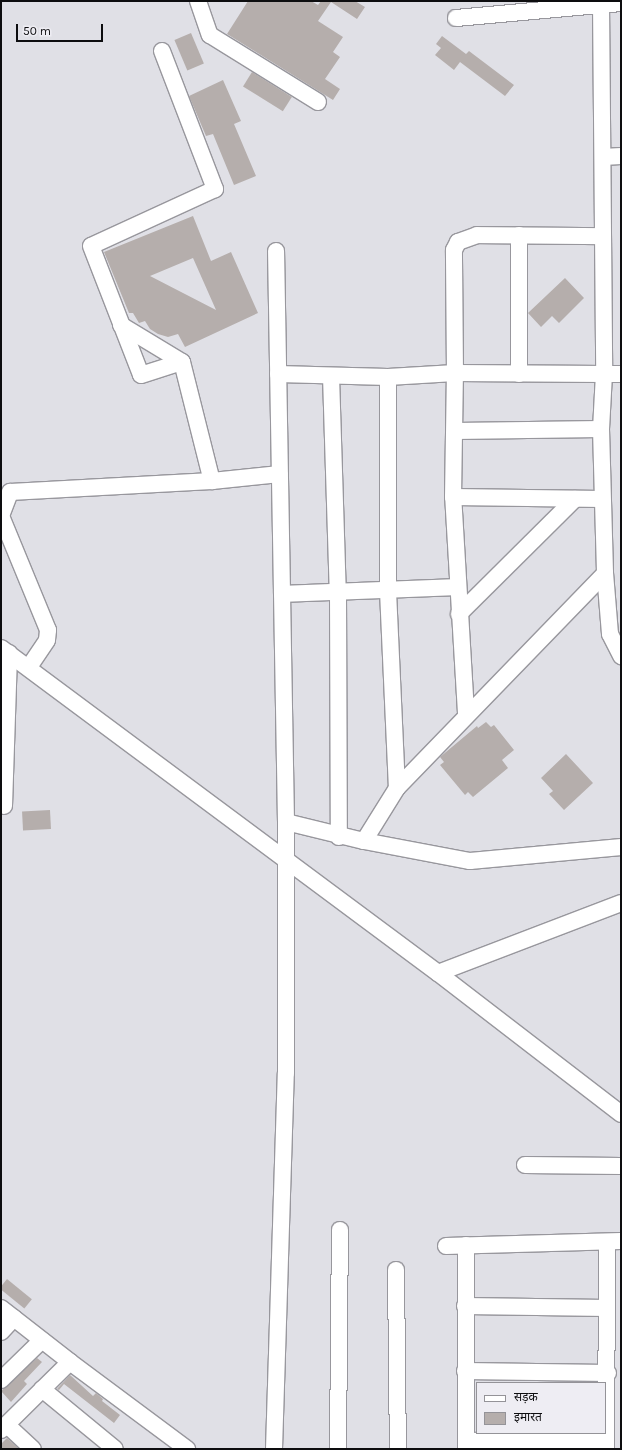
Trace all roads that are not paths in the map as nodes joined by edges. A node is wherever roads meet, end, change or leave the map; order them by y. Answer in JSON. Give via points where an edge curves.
{"nodes":[{"id":1,"x":198,"y":1,"type":"edge"},
{"id":2,"x":601,"y":3,"type":"junction"},
{"id":3,"x":621,"y":3,"type":"edge"},
{"id":4,"x":456,"y":18,"type":"dead end"},
{"id":5,"x":162,"y":51,"type":"dead end"},
{"id":6,"x":318,"y":102,"type":"dead end"},
{"id":7,"x":621,"y":156,"type":"edge"},
{"id":8,"x":603,"y":157,"type":"junction"},
{"id":9,"x":519,"y":235,"type":"junction"},
{"id":10,"x":603,"y":236,"type":"junction"},
{"id":11,"x":276,"y":251,"type":"dead end"},
{"id":12,"x":122,"y":325,"type":"junction"},
{"id":13,"x":182,"y":362,"type":"junction"},
{"id":14,"x":278,"y":374,"type":"junction"},
{"id":15,"x":455,"y":374,"type":"junction"},
{"id":16,"x":519,"y":374,"type":"junction"},
{"id":17,"x":604,"y":374,"type":"junction"},
{"id":18,"x":621,"y":374,"type":"edge"},
{"id":19,"x":331,"y":376,"type":"junction"},
{"id":20,"x":388,"y":377,"type":"junction"},
{"id":21,"x":601,"y":429,"type":"junction"},
{"id":22,"x":455,"y":431,"type":"junction"},
{"id":23,"x":280,"y":474,"type":"junction"},
{"id":24,"x":212,"y":481,"type":"junction"},
{"id":25,"x":453,"y":496,"type":"junction"},
{"id":26,"x":575,"y":499,"type":"junction"},
{"id":27,"x":602,"y":499,"type":"junction"},
{"id":28,"x":605,"y":573,"type":"junction"},
{"id":29,"x":457,"y":587,"type":"junction"},
{"id":30,"x":388,"y":591,"type":"junction"},
{"id":31,"x":282,"y":594,"type":"junction"},
{"id":32,"x":338,"y":594,"type":"junction"},
{"id":33,"x":459,"y":614,"type":"junction"},
{"id":34,"x":5,"y":650,"type":"edge"},
{"id":35,"x":621,"y":656,"type":"edge"},
{"id":36,"x":29,"y":667,"type":"junction"},
{"id":37,"x":466,"y":713,"type":"junction"},
{"id":38,"x":397,"y":788,"type":"junction"},
{"id":39,"x":4,"y":806,"type":"dead end"},
{"id":40,"x":286,"y":822,"type":"junction"},
{"id":41,"x":339,"y":837,"type":"junction"},
{"id":42,"x":364,"y":841,"type":"junction"},
{"id":43,"x":621,"y":847,"type":"edge"},
{"id":44,"x":286,"y":859,"type":"junction"},
{"id":45,"x":621,"y":903,"type":"edge"},
{"id":46,"x":438,"y":973,"type":"junction"},
{"id":47,"x":621,"y":1114,"type":"edge"},
{"id":48,"x":524,"y":1165,"type":"dead end"},
{"id":49,"x":621,"y":1166,"type":"edge"},
{"id":50,"x":340,"y":1230,"type":"dead end"},
{"id":51,"x":614,"y":1242,"type":"edge"},
{"id":52,"x":446,"y":1246,"type":"dead end"},
{"id":53,"x":466,"y":1246,"type":"junction"},
{"id":54,"x":396,"y":1270,"type":"dead end"},
{"id":55,"x":465,"y":1306,"type":"junction"},
{"id":56,"x":607,"y":1308,"type":"junction"},
{"id":57,"x":7,"y":1313,"type":"edge"},
{"id":58,"x":1,"y":1332,"type":"edge"},
{"id":59,"x":42,"y":1340,"type":"junction"},
{"id":60,"x":70,"y":1362,"type":"junction"},
{"id":61,"x":465,"y":1371,"type":"junction"},
{"id":62,"x":608,"y":1373,"type":"junction"},
{"id":63,"x":1,"y":1380,"type":"edge"},
{"id":64,"x":42,"y":1389,"type":"junction"},
{"id":65,"x":4,"y":1428,"type":"edge"},
{"id":66,"x":606,"y":1444,"type":"edge"},
{"id":67,"x":466,"y":1445,"type":"edge"},
{"id":68,"x":108,"y":1447,"type":"edge"},
{"id":69,"x":33,"y":1449,"type":"edge"},
{"id":70,"x":187,"y":1449,"type":"edge"},
{"id":71,"x":274,"y":1449,"type":"edge"},
{"id":72,"x":338,"y":1449,"type":"edge"},
{"id":73,"x":398,"y":1449,"type":"edge"}],
"edges":[{"from":1,"to":6,"type":"street","via":[[210,35]]},
{"from":2,"to":3,"type":"street"},
{"from":2,"to":4,"type":"street"},
{"from":2,"to":8,"type":"street"},
{"from":5,"to":12,"type":"street","via":[[215,189],[91,246]]},
{"from":7,"to":8,"type":"street"},
{"from":8,"to":10,"type":"street"},
{"from":9,"to":10,"type":"street"},
{"from":9,"to":15,"type":"street","via":[[466,238],[458,242],[454,250]]},
{"from":9,"to":16,"type":"street"},
{"from":10,"to":17,"type":"street"},
{"from":11,"to":14,"type":"street"},
{"from":12,"to":13,"type":"street"},
{"from":12,"to":13,"type":"street","via":[[141,375]]},
{"from":13,"to":24,"type":"street"},
{"from":14,"to":19,"type":"street"},
{"from":14,"to":23,"type":"street"},
{"from":15,"to":16,"type":"street"},
{"from":15,"to":20,"type":"street"},
{"from":15,"to":22,"type":"street"},
{"from":16,"to":17,"type":"street"},
{"from":17,"to":18,"type":"street"},
{"from":17,"to":21,"type":"street"},
{"from":19,"to":20,"type":"street"},
{"from":19,"to":32,"type":"street"},
{"from":20,"to":30,"type":"street"},
{"from":21,"to":22,"type":"street"},
{"from":21,"to":27,"type":"street"},
{"from":22,"to":25,"type":"street"},
{"from":23,"to":24,"type":"street"},
{"from":23,"to":31,"type":"street"},
{"from":24,"to":36,"type":"street","via":[[10,492],[1,516],[48,630],[47,640]]},
{"from":25,"to":26,"type":"street"},
{"from":25,"to":29,"type":"street"},
{"from":26,"to":27,"type":"street"},
{"from":26,"to":33,"type":"street"},
{"from":27,"to":28,"type":"street"},
{"from":28,"to":35,"type":"street","via":[[610,634]]},
{"from":28,"to":37,"type":"street"},
{"from":29,"to":30,"type":"street"},
{"from":29,"to":33,"type":"street"},
{"from":30,"to":32,"type":"street"},
{"from":30,"to":38,"type":"street"},
{"from":31,"to":32,"type":"street"},
{"from":31,"to":40,"type":"street"},
{"from":32,"to":41,"type":"street"},
{"from":33,"to":37,"type":"street"},
{"from":34,"to":36,"type":"street"},
{"from":34,"to":39,"type":"street"},
{"from":36,"to":44,"type":"street"},
{"from":37,"to":38,"type":"street"},
{"from":38,"to":42,"type":"street"},
{"from":40,"to":41,"type":"street"},
{"from":40,"to":44,"type":"street"},
{"from":41,"to":42,"type":"street"},
{"from":42,"to":43,"type":"street","via":[[470,861]]},
{"from":44,"to":46,"type":"street"},
{"from":44,"to":71,"type":"street","via":[[286,1073]]},
{"from":45,"to":46,"type":"street"},
{"from":46,"to":47,"type":"street"},
{"from":48,"to":49,"type":"street"},
{"from":50,"to":72,"type":"street"},
{"from":51,"to":53,"type":"street"},
{"from":51,"to":56,"type":"street"},
{"from":52,"to":53,"type":"street"},
{"from":53,"to":55,"type":"street"},
{"from":54,"to":73,"type":"street"},
{"from":55,"to":56,"type":"street"},
{"from":55,"to":61,"type":"street"},
{"from":56,"to":62,"type":"street"},
{"from":57,"to":58,"type":"street"},
{"from":57,"to":59,"type":"street"},
{"from":59,"to":60,"type":"street"},
{"from":59,"to":63,"type":"street"},
{"from":60,"to":64,"type":"street"},
{"from":60,"to":70,"type":"street"},
{"from":61,"to":62,"type":"street"},
{"from":61,"to":67,"type":"street"},
{"from":62,"to":66,"type":"street"},
{"from":64,"to":65,"type":"street"},
{"from":64,"to":68,"type":"street"},
{"from":65,"to":69,"type":"street"},
{"from":66,"to":67,"type":"street"}]}
